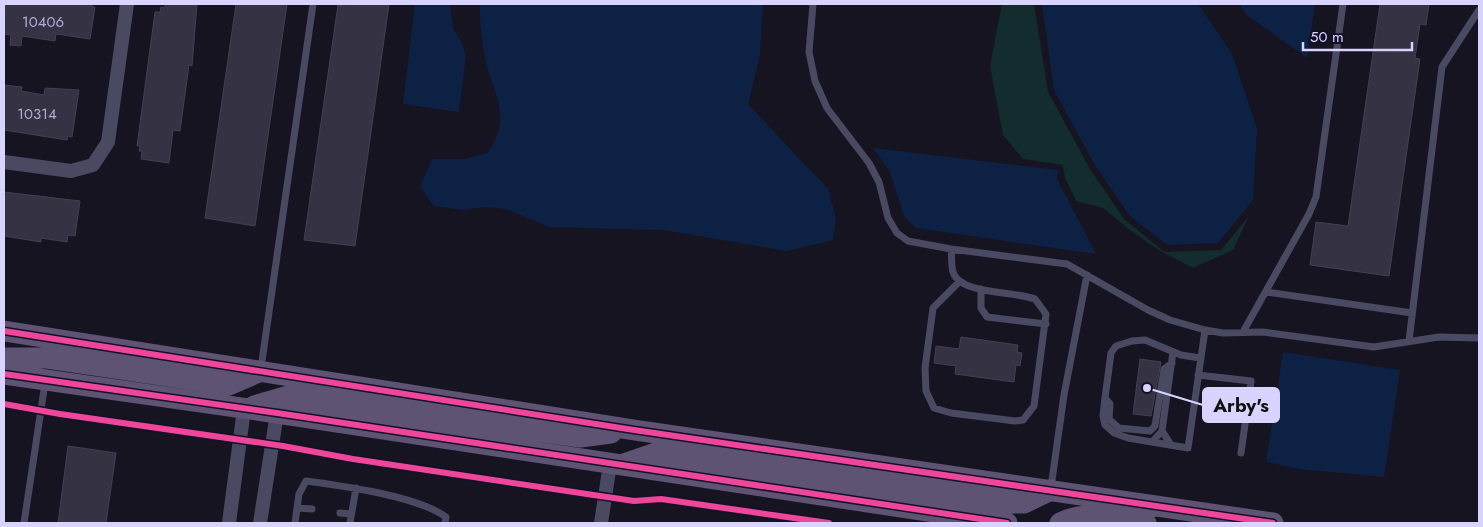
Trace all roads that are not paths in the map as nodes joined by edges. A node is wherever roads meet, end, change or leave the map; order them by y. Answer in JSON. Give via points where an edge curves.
{"nodes":[{"id":1,"x":127,"y":4,"type":"edge"},
{"id":2,"x":313,"y":4,"type":"edge"},
{"id":3,"x":813,"y":4,"type":"edge"},
{"id":4,"x":1343,"y":4,"type":"edge"},
{"id":5,"x":1479,"y":10,"type":"edge"},
{"id":6,"x":4,"y":162,"type":"edge"},
{"id":7,"x":951,"y":249,"type":"junction"},
{"id":8,"x":1087,"y":275,"type":"junction"},
{"id":9,"x":959,"y":282,"type":"junction"},
{"id":10,"x":981,"y":289,"type":"junction"},
{"id":11,"x":1266,"y":292,"type":"junction"},
{"id":12,"x":1412,"y":313,"type":"junction"},
{"id":13,"x":1046,"y":324,"type":"junction"},
{"id":14,"x":1205,"y":330,"type":"junction"},
{"id":15,"x":4,"y":331,"type":"edge"},
{"id":16,"x":1244,"y":332,"type":"junction"},
{"id":17,"x":1479,"y":338,"type":"edge"},
{"id":18,"x":1409,"y":341,"type":"junction"},
{"id":19,"x":1173,"y":352,"type":"junction"},
{"id":20,"x":4,"y":358,"type":"edge"},
{"id":21,"x":1200,"y":358,"type":"junction"},
{"id":22,"x":1172,"y":363,"type":"junction"},
{"id":23,"x":261,"y":371,"type":"junction"},
{"id":24,"x":4,"y":374,"type":"edge"},
{"id":25,"x":1198,"y":375,"type":"junction"},
{"id":26,"x":45,"y":380,"type":"junction"},
{"id":27,"x":1105,"y":398,"type":"junction"},
{"id":28,"x":244,"y":409,"type":"junction"},
{"id":29,"x":277,"y":412,"type":"junction"},
{"id":30,"x":634,"y":430,"type":"junction"},
{"id":31,"x":1162,"y":431,"type":"junction"},
{"id":32,"x":1152,"y":442,"type":"junction"},
{"id":33,"x":1171,"y":445,"type":"junction"},
{"id":34,"x":1241,"y":453,"type":"dead end"},
{"id":35,"x":616,"y":465,"type":"junction"},
{"id":36,"x":356,"y":488,"type":"junction"},
{"id":37,"x":1051,"y":490,"type":"junction"},
{"id":38,"x":297,"y":508,"type":"junction"},
{"id":39,"x":312,"y":509,"type":"dead end"},
{"id":40,"x":340,"y":512,"type":"dead end"},
{"id":41,"x":352,"y":514,"type":"junction"},
{"id":42,"x":24,"y":523,"type":"edge"},
{"id":43,"x":229,"y":523,"type":"edge"},
{"id":44,"x":260,"y":523,"type":"edge"},
{"id":45,"x":295,"y":523,"type":"edge"},
{"id":46,"x":350,"y":523,"type":"edge"},
{"id":47,"x":445,"y":523,"type":"edge"},
{"id":48,"x":601,"y":523,"type":"edge"},
{"id":49,"x":1007,"y":523,"type":"edge"},
{"id":50,"x":1060,"y":523,"type":"edge"},
{"id":51,"x":1146,"y":523,"type":"edge"},
{"id":52,"x":1273,"y":523,"type":"edge"}],
"edges":[{"from":1,"to":6,"type":"street","via":[[108,142],[93,165],[71,171]]},
{"from":2,"to":23,"type":"lane"},
{"from":3,"to":7,"type":"lane","via":[[809,52],[816,81],[827,108],[869,163],[879,182],[888,218],[897,233],[908,241]]},
{"from":4,"to":11,"type":"lane","via":[[1316,197]]},
{"from":5,"to":12,"type":"lane","via":[[1442,67]]},
{"from":7,"to":8,"type":"lane","via":[[1067,264]]},
{"from":7,"to":9,"type":"lane","via":[[953,273]]},
{"from":8,"to":14,"type":"lane","via":[[1148,310]]},
{"from":8,"to":37,"type":"lane","via":[[1064,395]]},
{"from":9,"to":10,"type":"lane"},
{"from":9,"to":13,"type":"lane","via":[[933,308],[925,368],[926,391],[934,408],[951,413],[1023,420],[1034,406]]},
{"from":10,"to":13,"type":"lane","via":[[1035,299],[1046,314]]},
{"from":10,"to":13,"type":"lane","via":[[981,308],[987,317]]},
{"from":11,"to":12,"type":"lane"},
{"from":11,"to":16,"type":"lane"},
{"from":12,"to":18,"type":"lane"},
{"from":14,"to":16,"type":"lane"},
{"from":14,"to":21,"type":"lane"},
{"from":15,"to":23,"type":"main road"},
{"from":16,"to":18,"type":"lane","via":[[1374,347]]},
{"from":17,"to":18,"type":"lane","via":[[1439,337]]},
{"from":19,"to":21,"type":"lane"},
{"from":19,"to":22,"type":"lane"},
{"from":19,"to":27,"type":"lane","via":[[1146,340],[1116,346],[1111,353]]},
{"from":20,"to":23,"type":"main road","via":[[47,358],[229,385]]},
{"from":21,"to":25,"type":"lane"},
{"from":22,"to":27,"type":"lane","via":[[1164,368],[1155,426],[1150,431],[1119,428],[1109,419],[1110,404]]},
{"from":22,"to":31,"type":"lane"},
{"from":23,"to":30,"type":"main road"},
{"from":24,"to":26,"type":"main road"},
{"from":25,"to":33,"type":"lane","via":[[1188,448]]},
{"from":25,"to":34,"type":"lane","via":[[1252,381]]},
{"from":26,"to":28,"type":"main road"},
{"from":26,"to":42,"type":"lane"},
{"from":27,"to":32,"type":"lane","via":[[1105,425],[1114,433]]},
{"from":28,"to":29,"type":"main road"},
{"from":28,"to":30,"type":"main road","via":[[288,396],[580,437]]},
{"from":28,"to":43,"type":"street"},
{"from":29,"to":35,"type":"main road"},
{"from":29,"to":44,"type":"street"},
{"from":30,"to":37,"type":"main road"},
{"from":31,"to":32,"type":"lane"},
{"from":31,"to":33,"type":"lane"},
{"from":32,"to":33,"type":"lane"},
{"from":35,"to":37,"type":"main road","via":[[656,454],[994,503],[1024,503]]},
{"from":35,"to":48,"type":"street"},
{"from":35,"to":49,"type":"main road"},
{"from":36,"to":38,"type":"lane","via":[[306,482],[299,494]]},
{"from":36,"to":41,"type":"lane"},
{"from":36,"to":47,"type":"lane","via":[[435,509],[446,517]]},
{"from":37,"to":52,"type":"main road"},
{"from":38,"to":39,"type":"lane"},
{"from":38,"to":45,"type":"lane"},
{"from":40,"to":41,"type":"lane"},
{"from":41,"to":46,"type":"lane"},
{"from":50,"to":51,"type":"main road","via":[[1092,515]]}]}
